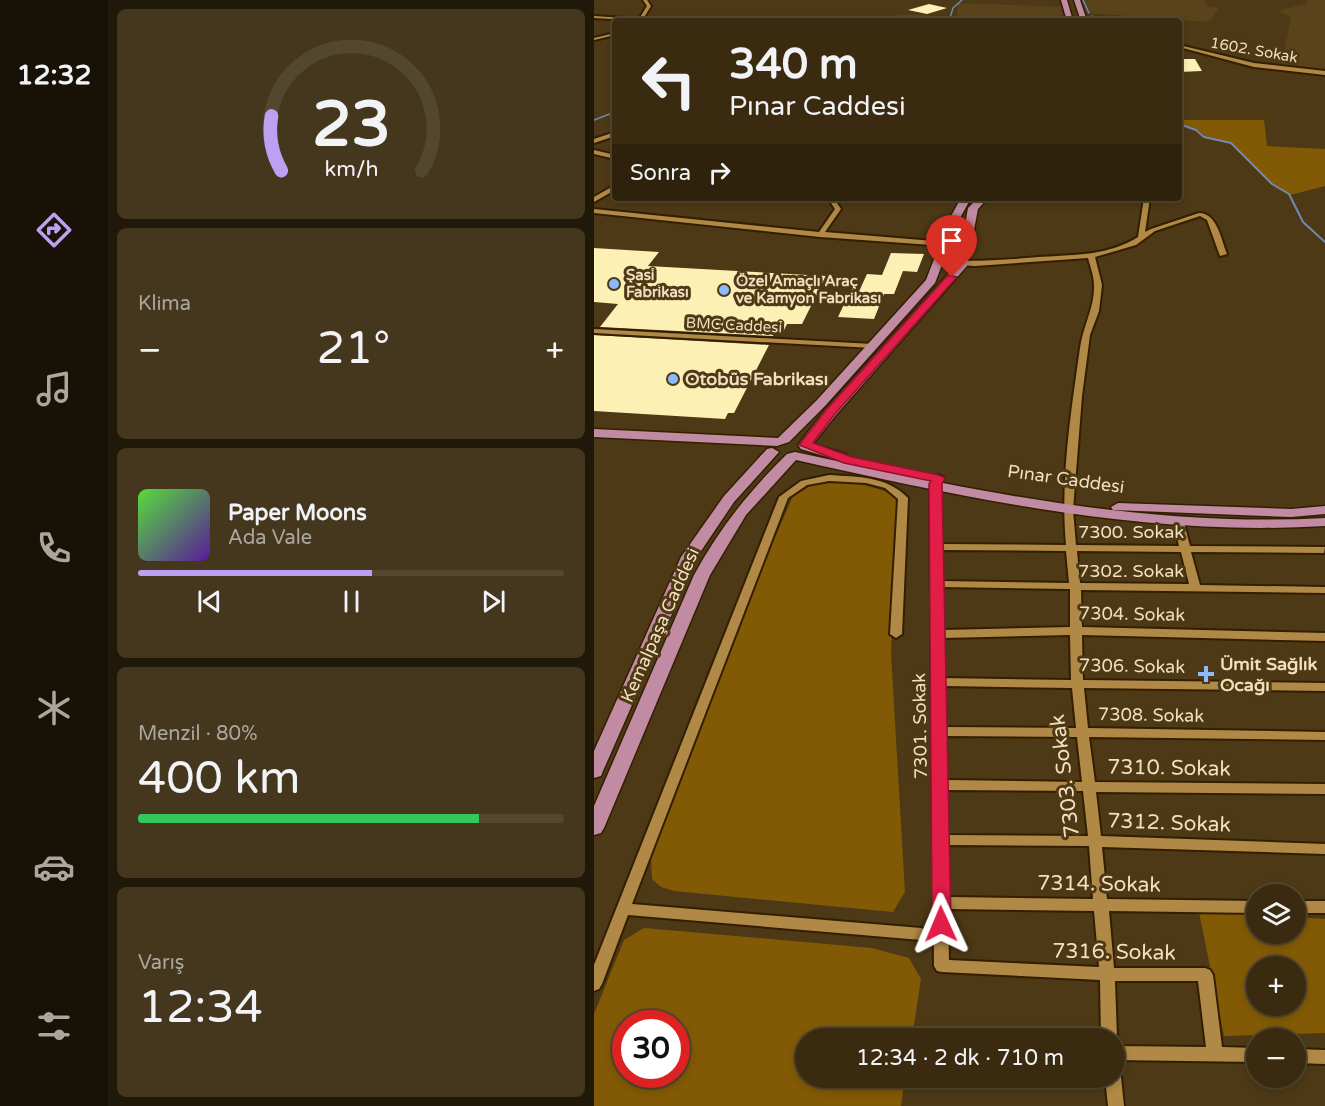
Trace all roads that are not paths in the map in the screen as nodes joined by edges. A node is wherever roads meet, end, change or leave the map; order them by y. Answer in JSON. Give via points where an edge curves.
{"nodes":[{"id":1,"x":645,"y":0,"type":"edge"},
{"id":2,"x":1064,"y":0,"type":"edge"},
{"id":3,"x":1077,"y":0,"type":"edge"},
{"id":4,"x":594,"y":17,"type":"edge"},
{"id":5,"x":612,"y":18,"type":"edge"},
{"id":6,"x":643,"y":18,"type":"edge"},
{"id":7,"x":1069,"y":18,"type":"edge"},
{"id":8,"x":1083,"y":18,"type":"edge"},
{"id":9,"x":612,"y":35,"type":"edge"},
{"id":10,"x":594,"y":39,"type":"edge"},
{"id":11,"x":1182,"y":47,"type":"edge"},
{"id":12,"x":1325,"y":73,"type":"edge"},
{"id":13,"x":612,"y":136,"type":"edge"},
{"id":14,"x":594,"y":141,"type":"edge"},
{"id":15,"x":594,"y":152,"type":"edge"},
{"id":16,"x":612,"y":156,"type":"edge"},
{"id":17,"x":612,"y":189,"type":"edge"},
{"id":18,"x":594,"y":200,"type":"edge"},
{"id":19,"x":836,"y":201,"type":"edge"},
{"id":20,"x":964,"y":201,"type":"edge"},
{"id":21,"x":980,"y":201,"type":"edge"},
{"id":22,"x":1147,"y":201,"type":"edge"},
{"id":23,"x":594,"y":211,"type":"edge"},
{"id":24,"x":820,"y":235,"type":"junction"},
{"id":25,"x":1141,"y":238,"type":"junction"},
{"id":26,"x":946,"y":244,"type":"junction"},
{"id":27,"x":1223,"y":254,"type":"dead end"},
{"id":28,"x":1091,"y":255,"type":"junction"},
{"id":29,"x":940,"y":262,"type":"junction"},
{"id":30,"x":963,"y":264,"type":"junction"},
{"id":31,"x":594,"y":331,"type":"edge"},
{"id":32,"x":873,"y":346,"type":"junction"},
{"id":33,"x":594,"y":433,"type":"edge"},
{"id":34,"x":594,"y":439,"type":"edge"},
{"id":35,"x":776,"y":446,"type":"junction"},
{"id":36,"x":806,"y":446,"type":"junction"},
{"id":37,"x":794,"y":456,"type":"junction"},
{"id":38,"x":937,"y":481,"type":"junction"},
{"id":39,"x":1067,"y":505,"type":"junction"},
{"id":40,"x":1325,"y":510,"type":"edge"},
{"id":41,"x":1325,"y":522,"type":"edge"},
{"id":42,"x":1179,"y":523,"type":"junction"},
{"id":43,"x":937,"y":547,"type":"junction"},
{"id":44,"x":1071,"y":548,"type":"junction"},
{"id":45,"x":1187,"y":549,"type":"junction"},
{"id":46,"x":1325,"y":551,"type":"edge"},
{"id":47,"x":937,"y":584,"type":"junction"},
{"id":48,"x":1075,"y":587,"type":"junction"},
{"id":49,"x":1195,"y":588,"type":"junction"},
{"id":50,"x":1325,"y":590,"type":"edge"},
{"id":51,"x":1075,"y":631,"type":"junction"},
{"id":52,"x":896,"y":634,"type":"dead end"},
{"id":53,"x":938,"y":634,"type":"junction"},
{"id":54,"x":1325,"y":637,"type":"edge"},
{"id":55,"x":939,"y":682,"type":"junction"},
{"id":56,"x":1077,"y":682,"type":"junction"},
{"id":57,"x":1325,"y":687,"type":"edge"},
{"id":58,"x":940,"y":731,"type":"junction"},
{"id":59,"x":1083,"y":732,"type":"junction"},
{"id":60,"x":1325,"y":736,"type":"edge"},
{"id":61,"x":594,"y":771,"type":"edge"},
{"id":62,"x":940,"y":785,"type":"junction"},
{"id":63,"x":1088,"y":786,"type":"junction"},
{"id":64,"x":1325,"y":789,"type":"edge"},
{"id":65,"x":594,"y":828,"type":"edge"},
{"id":66,"x":939,"y":840,"type":"junction"},
{"id":67,"x":1095,"y":842,"type":"junction"},
{"id":68,"x":1325,"y":849,"type":"edge"},
{"id":69,"x":941,"y":903,"type":"junction"},
{"id":70,"x":1101,"y":906,"type":"junction"},
{"id":71,"x":1246,"y":907,"type":"edge"},
{"id":72,"x":1306,"y":907,"type":"edge"},
{"id":73,"x":1325,"y":907,"type":"edge"},
{"id":74,"x":624,"y":909,"type":"junction"},
{"id":75,"x":921,"y":934,"type":"dead end"},
{"id":76,"x":942,"y":966,"type":"joint"},
{"id":77,"x":1107,"y":975,"type":"junction"},
{"id":78,"x":594,"y":984,"type":"edge"},
{"id":79,"x":1109,"y":1028,"type":"edge"},
{"id":80,"x":1125,"y":1053,"type":"edge"},
{"id":81,"x":1215,"y":1055,"type":"junction"},
{"id":82,"x":1246,"y":1055,"type":"edge"},
{"id":83,"x":1306,"y":1056,"type":"edge"},
{"id":84,"x":1325,"y":1057,"type":"edge"},
{"id":85,"x":1114,"y":1088,"type":"edge"},
{"id":86,"x":1116,"y":1106,"type":"edge"}],
"edges":[{"from":1,"to":6,"type":"street","via":[[649,6]]},
{"from":2,"to":7,"type":"main road"},
{"from":3,"to":8,"type":"main road"},
{"from":4,"to":5,"type":"street"},
{"from":9,"to":10,"type":"street"},
{"from":11,"to":12,"type":"street","name":"1602. Sokak","via":[[1254,65]]},
{"from":13,"to":14,"type":"street"},
{"from":15,"to":16,"type":"street"},
{"from":17,"to":18,"type":"street"},
{"from":19,"to":24,"type":"street","via":[[838,209]]},
{"from":20,"to":26,"type":"main road","name":"Kemalpaşa Caddesi"},
{"from":21,"to":30,"type":"main road","via":[[973,208]]},
{"from":22,"to":25,"type":"street"},
{"from":23,"to":24,"type":"street"},
{"from":24,"to":26,"type":"street"},
{"from":25,"to":27,"type":"street","via":[[1201,214],[1210,219]]},
{"from":25,"to":28,"type":"street"},
{"from":26,"to":29,"type":"main road","name":"Kemalpaşa Caddesi"},
{"from":28,"to":30,"type":"street"},
{"from":28,"to":39,"type":"street","name":"7303. Sokak","via":[[1098,285],[1095,311],[1086,335]]},
{"from":29,"to":30,"type":"street"},
{"from":29,"to":32,"type":"main road","name":"Kemalpaşa Caddesi","via":[[915,302]]},
{"from":30,"to":36,"type":"main road","name":"Kemalpaşa Caddesi","via":[[830,413]]},
{"from":31,"to":32,"type":"street","name":"BMC Caddesi"},
{"from":32,"to":35,"type":"main road","name":"Kemalpaşa Caddesi"},
{"from":33,"to":35,"type":"main road"},
{"from":34,"to":35,"type":"main road"},
{"from":35,"to":36,"type":"main road","via":[[798,440]]},
{"from":35,"to":37,"type":"main road","via":[[780,456]]},
{"from":35,"to":61,"type":"main road","name":"Kemalpaşa Caddesi","via":[[723,505],[689,557]]},
{"from":36,"to":37,"type":"main road","name":"Kemalpaşa Caddesi"},
{"from":36,"to":38,"type":"main road","name":"Pınar Caddesi"},
{"from":37,"to":38,"type":"main road"},
{"from":37,"to":65,"type":"main road","name":"Kemalpaşa Caddesi","via":[[748,501],[716,546]]},
{"from":38,"to":39,"type":"main road","name":"Pınar Caddesi"},
{"from":38,"to":43,"type":"street","name":"7301. Sokak"},
{"from":39,"to":40,"type":"main road","name":"Pınar Caddesi","via":[[1291,513]]},
{"from":39,"to":42,"type":"main road","name":"Pınar Caddesi"},
{"from":39,"to":44,"type":"street","name":"7303. Sokak"},
{"from":41,"to":42,"type":"main road","name":"Pınar Caddesi"},
{"from":42,"to":45,"type":"street"},
{"from":43,"to":44,"type":"street","name":"7300. Sokak"},
{"from":43,"to":47,"type":"street","name":"7301. Sokak"},
{"from":44,"to":45,"type":"street","name":"7300. Sokak"},
{"from":44,"to":48,"type":"street","name":"7303. Sokak"},
{"from":45,"to":46,"type":"street","name":"7300. Sokak"},
{"from":45,"to":49,"type":"street"},
{"from":47,"to":48,"type":"street","name":"7302. Sokak"},
{"from":47,"to":53,"type":"street","name":"7301. Sokak"},
{"from":48,"to":49,"type":"street","name":"7302. Sokak"},
{"from":48,"to":51,"type":"street","name":"7303. Sokak"},
{"from":49,"to":50,"type":"street","name":"7302. Sokak"},
{"from":51,"to":53,"type":"street","name":"7304. Sokak"},
{"from":51,"to":54,"type":"street","name":"7304. Sokak"},
{"from":51,"to":56,"type":"street","name":"7303. Sokak"},
{"from":52,"to":74,"type":"street","via":[[903,498],[888,486],[866,480],[829,478],[804,483],[784,497]]},
{"from":53,"to":55,"type":"street","name":"7301. Sokak"},
{"from":55,"to":56,"type":"street","name":"7306. Sokak"},
{"from":55,"to":58,"type":"street","name":"7301. Sokak"},
{"from":56,"to":57,"type":"street","name":"7306. Sokak"},
{"from":56,"to":59,"type":"street","name":"7303. Sokak"},
{"from":58,"to":59,"type":"street","name":"7308. Sokak"},
{"from":58,"to":62,"type":"street","name":"7301. Sokak"},
{"from":59,"to":60,"type":"street","name":"7308. Sokak"},
{"from":59,"to":63,"type":"street","name":"7303. Sokak"},
{"from":62,"to":63,"type":"street","name":"7310. Sokak"},
{"from":62,"to":66,"type":"street","name":"7301. Sokak"},
{"from":63,"to":64,"type":"street","name":"7310. Sokak"},
{"from":63,"to":67,"type":"street","name":"7303. Sokak"},
{"from":66,"to":67,"type":"street","name":"7312. Sokak"},
{"from":66,"to":69,"type":"street","name":"7301. Sokak"},
{"from":67,"to":68,"type":"street","name":"7312. Sokak"},
{"from":67,"to":70,"type":"street","name":"7303. Sokak"},
{"from":69,"to":70,"type":"street","name":"7314. Sokak"},
{"from":69,"to":76,"type":"street","name":"7301. Sokak"},
{"from":70,"to":71,"type":"street","name":"7314. Sokak"},
{"from":70,"to":77,"type":"street","name":"7303. Sokak"},
{"from":72,"to":73,"type":"street"},
{"from":74,"to":75,"type":"street"},
{"from":74,"to":78,"type":"street"},
{"from":76,"to":77,"type":"street","name":"7316. Sokak"},
{"from":77,"to":79,"type":"street","name":"7303. Sokak"},
{"from":77,"to":81,"type":"street","name":"7316. Sokak","via":[[1205,975]]},
{"from":80,"to":81,"type":"street"},
{"from":81,"to":82,"type":"street"},
{"from":83,"to":84,"type":"street"},
{"from":85,"to":86,"type":"street"}]}
